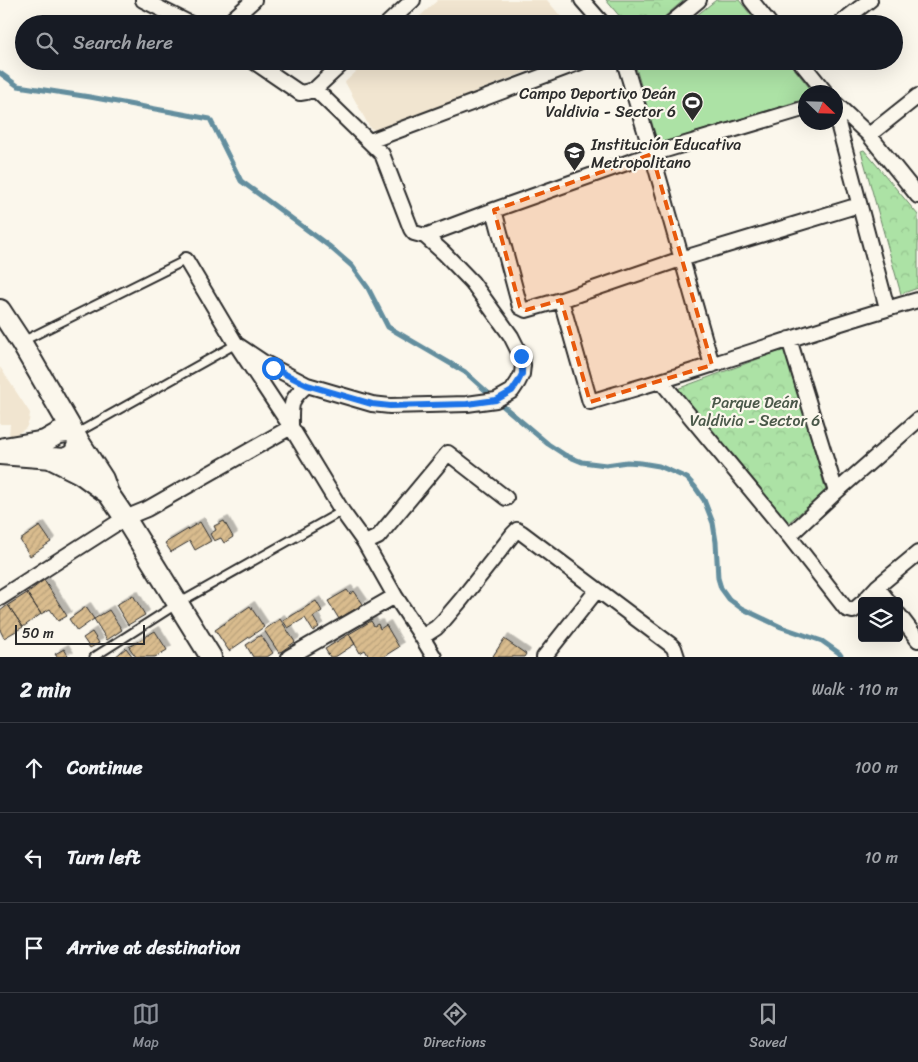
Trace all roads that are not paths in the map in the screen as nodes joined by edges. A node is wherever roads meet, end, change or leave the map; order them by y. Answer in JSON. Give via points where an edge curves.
{"nodes":[{"id":1,"x":143,"y":0,"type":"edge"},
{"id":2,"x":254,"y":0,"type":"edge"},
{"id":3,"x":413,"y":0,"type":"edge"},
{"id":4,"x":582,"y":0,"type":"edge"},
{"id":5,"x":699,"y":0,"type":"edge"},
{"id":6,"x":751,"y":0,"type":"edge"},
{"id":7,"x":870,"y":0,"type":"edge"},
{"id":8,"x":173,"y":15,"type":"edge"},
{"id":9,"x":237,"y":15,"type":"edge"},
{"id":10,"x":397,"y":15,"type":"edge"},
{"id":11,"x":595,"y":15,"type":"edge"},
{"id":12,"x":681,"y":15,"type":"edge"},
{"id":13,"x":763,"y":15,"type":"edge"},
{"id":14,"x":851,"y":15,"type":"edge"},
{"id":15,"x":267,"y":70,"type":"edge"},
{"id":16,"x":335,"y":70,"type":"edge"},
{"id":17,"x":559,"y":70,"type":"edge"},
{"id":18,"x":627,"y":70,"type":"edge"},
{"id":19,"x":807,"y":70,"type":"edge"},
{"id":20,"x":819,"y":85,"type":"edge"},
{"id":21,"x":315,"y":89,"type":"junction"},
{"id":22,"x":918,"y":96,"type":"edge"},
{"id":23,"x":798,"y":110,"type":"edge"},
{"id":24,"x":843,"y":111,"type":"edge"},
{"id":25,"x":840,"y":130,"type":"edge"},
{"id":26,"x":869,"y":136,"type":"junction"},
{"id":27,"x":370,"y":141,"type":"junction"},
{"id":28,"x":652,"y":154,"type":"junction"},
{"id":29,"x":918,"y":196,"type":"edge"},
{"id":30,"x":859,"y":205,"type":"junction"},
{"id":31,"x":494,"y":210,"type":"junction"},
{"id":32,"x":425,"y":236,"type":"junction"},
{"id":33,"x":681,"y":259,"type":"junction"},
{"id":34,"x":186,"y":260,"type":"joint"},
{"id":35,"x":561,"y":300,"type":"junction"},
{"id":36,"x":918,"y":300,"type":"edge"},
{"id":37,"x":887,"y":308,"type":"junction"},
{"id":38,"x":0,"y":310,"type":"edge"},
{"id":39,"x":789,"y":339,"type":"junction"},
{"id":40,"x":20,"y":342,"type":"junction"},
{"id":41,"x":236,"y":344,"type":"junction"},
{"id":42,"x":712,"y":365,"type":"junction"},
{"id":43,"x":661,"y":381,"type":"junction"},
{"id":44,"x":307,"y":385,"type":"junction"},
{"id":45,"x":50,"y":395,"type":"junction"},
{"id":46,"x":918,"y":420,"type":"edge"},
{"id":47,"x":291,"y":427,"type":"junction"},
{"id":48,"x":76,"y":438,"type":"junction"},
{"id":49,"x":0,"y":449,"type":"edge"},
{"id":50,"x":48,"y":450,"type":"junction"},
{"id":51,"x":0,"y":454,"type":"edge"},
{"id":52,"x":836,"y":492,"type":"junction"},
{"id":53,"x":108,"y":493,"type":"junction"},
{"id":54,"x":506,"y":498,"type":"dead end"},
{"id":55,"x":342,"y":511,"type":"junction"},
{"id":56,"x":125,"y":518,"type":"junction"},
{"id":57,"x":788,"y":536,"type":"junction"},
{"id":58,"x":365,"y":543,"type":"junction"},
{"id":59,"x":918,"y":553,"type":"edge"},
{"id":60,"x":878,"y":586,"type":"junction"},
{"id":61,"x":597,"y":590,"type":"junction"},
{"id":62,"x":395,"y":596,"type":"junction"},
{"id":63,"x":868,"y":597,"type":"edge"},
{"id":64,"x":885,"y":597,"type":"edge"},
{"id":65,"x":0,"y":598,"type":"edge"},
{"id":66,"x":177,"y":604,"type":"junction"},
{"id":67,"x":858,"y":606,"type":"edge"},
{"id":68,"x":903,"y":620,"type":"edge"},
{"id":69,"x":422,"y":636,"type":"junction"},
{"id":70,"x":918,"y":640,"type":"edge"},
{"id":71,"x":675,"y":655,"type":"edge"},
{"id":72,"x":94,"y":657,"type":"edge"},
{"id":73,"x":211,"y":657,"type":"edge"},
{"id":74,"x":289,"y":657,"type":"edge"},
{"id":75,"x":434,"y":657,"type":"edge"},
{"id":76,"x":544,"y":657,"type":"edge"}],
"edges":[{"from":1,"to":8,"type":"street"},
{"from":2,"to":9,"type":"street"},
{"from":3,"to":10,"type":"street"},
{"from":4,"to":11,"type":"street"},
{"from":5,"to":12,"type":"street"},
{"from":6,"to":13,"type":"street"},
{"from":7,"to":14,"type":"street"},
{"from":15,"to":21,"type":"street","via":[[300,92]]},
{"from":16,"to":21,"type":"street"},
{"from":17,"to":27,"type":"street"},
{"from":18,"to":28,"type":"street"},
{"from":19,"to":20,"type":"street"},
{"from":21,"to":27,"type":"street"},
{"from":22,"to":26,"type":"street"},
{"from":23,"to":28,"type":"street"},
{"from":24,"to":26,"type":"street"},
{"from":25,"to":30,"type":"street"},
{"from":26,"to":29,"type":"street"},
{"from":27,"to":32,"type":"street","via":[[382,154],[411,229],[414,234]]},
{"from":28,"to":31,"type":"street"},
{"from":28,"to":33,"type":"street"},
{"from":30,"to":33,"type":"street"},
{"from":30,"to":37,"type":"street"},
{"from":31,"to":32,"type":"street"},
{"from":31,"to":35,"type":"street","via":[[520,307],[526,310]]},
{"from":32,"to":44,"type":"street","via":[[472,282],[511,336],[522,364],[522,374],[512,391],[496,400],[467,404],[390,406]]},
{"from":33,"to":35,"type":"street"},
{"from":33,"to":42,"type":"street"},
{"from":34,"to":40,"type":"lane"},
{"from":34,"to":41,"type":"street"},
{"from":35,"to":43,"type":"street","via":[[590,402]]},
{"from":36,"to":37,"type":"street"},
{"from":37,"to":39,"type":"street"},
{"from":38,"to":40,"type":"street"},
{"from":39,"to":42,"type":"street"},
{"from":39,"to":52,"type":"street"},
{"from":40,"to":45,"type":"street"},
{"from":41,"to":44,"type":"street"},
{"from":41,"to":47,"type":"street"},
{"from":41,"to":48,"type":"lane"},
{"from":42,"to":43,"type":"street"},
{"from":43,"to":57,"type":"street"},
{"from":44,"to":47,"type":"street","via":[[296,394]]},
{"from":45,"to":48,"type":"street"},
{"from":45,"to":50,"type":"street","via":[[52,414]]},
{"from":46,"to":52,"type":"street"},
{"from":47,"to":55,"type":"street"},
{"from":47,"to":56,"type":"street"},
{"from":48,"to":50,"type":"street","via":[[74,454],[65,459]]},
{"from":48,"to":53,"type":"street"},
{"from":49,"to":50,"type":"street","via":[[22,444]]},
{"from":50,"to":51,"type":"street"},
{"from":50,"to":53,"type":"street"},
{"from":52,"to":57,"type":"street"},
{"from":53,"to":56,"type":"street"},
{"from":54,"to":58,"type":"street","via":[[448,453],[378,537]]},
{"from":55,"to":58,"type":"street"},
{"from":55,"to":66,"type":"lane"},
{"from":56,"to":65,"type":"street"},
{"from":56,"to":66,"type":"street"},
{"from":57,"to":67,"type":"street","via":[[846,609],[853,610]]},
{"from":58,"to":62,"type":"street"},
{"from":59,"to":60,"type":"street"},
{"from":60,"to":63,"type":"street"},
{"from":60,"to":64,"type":"street"},
{"from":61,"to":69,"type":"street","via":[[517,530],[444,620]]},
{"from":61,"to":71,"type":"street","via":[[671,645]]},
{"from":61,"to":76,"type":"street"},
{"from":62,"to":69,"type":"street"},
{"from":62,"to":74,"type":"street"},
{"from":66,"to":72,"type":"lane"},
{"from":66,"to":73,"type":"street"},
{"from":68,"to":70,"type":"street"},
{"from":69,"to":75,"type":"street"}]}
